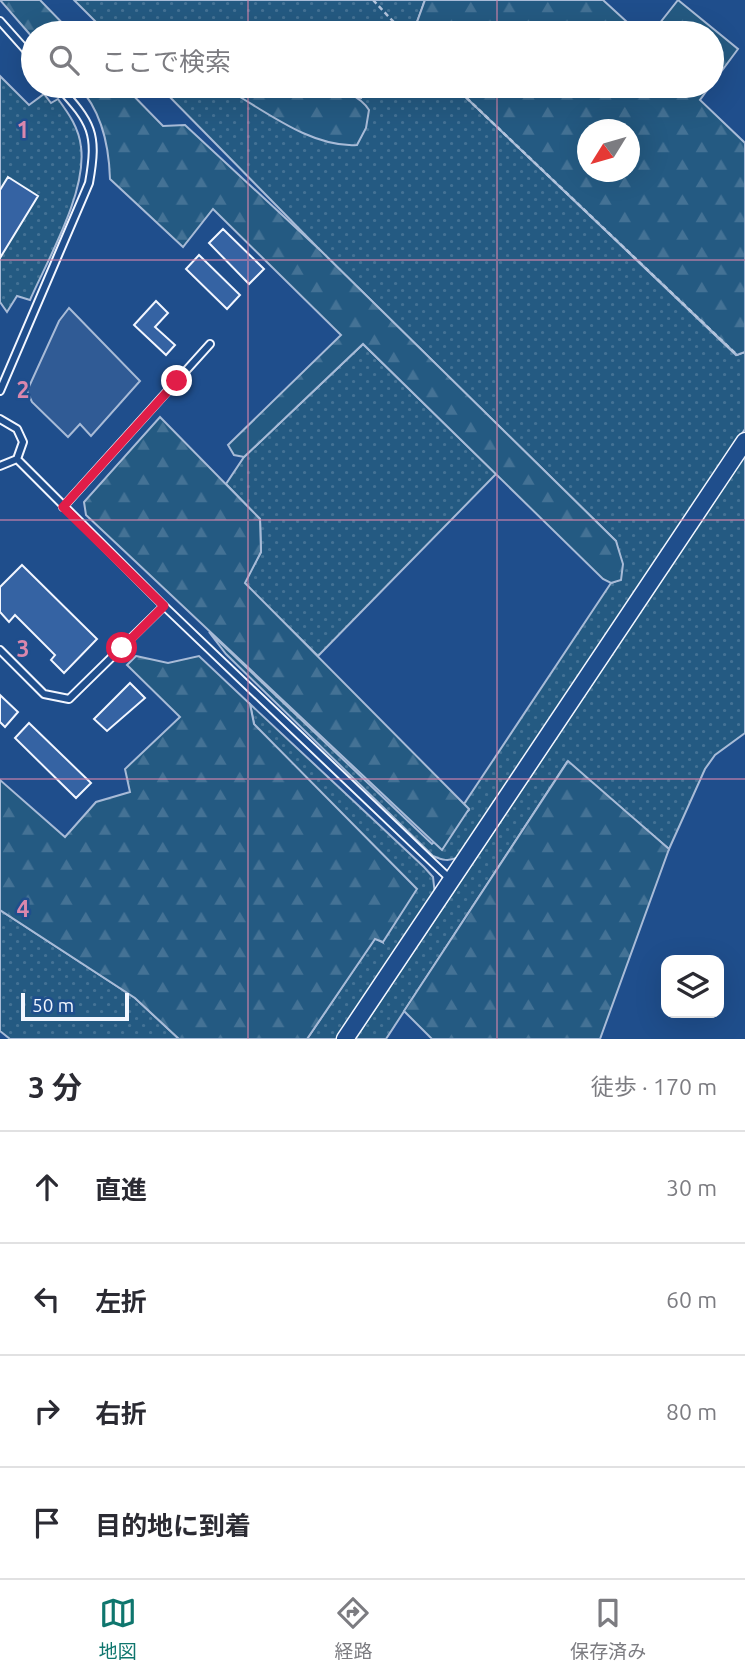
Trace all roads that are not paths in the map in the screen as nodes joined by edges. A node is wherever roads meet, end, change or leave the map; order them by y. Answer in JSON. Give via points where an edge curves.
{"nodes":[{"id":1,"x":0,"y":21,"type":"edge"},
{"id":2,"x":21,"y":45,"type":"edge"},
{"id":3,"x":69,"y":98,"type":"edge"},
{"id":4,"x":210,"y":344,"type":"dead end"},
{"id":5,"x":0,"y":391,"type":"edge"},
{"id":6,"x":0,"y":419,"type":"edge"},
{"id":7,"x":745,"y":441,"type":"edge"},
{"id":8,"x":17,"y":459,"type":"junction"},
{"id":9,"x":0,"y":466,"type":"edge"},
{"id":10,"x":63,"y":507,"type":"junction"},
{"id":11,"x":164,"y":606,"type":"junction"},
{"id":12,"x":0,"y":650,"type":"edge"},
{"id":13,"x":451,"y":880,"type":"junction"},
{"id":14,"x":345,"y":1039,"type":"edge"}],
"edges":[{"from":1,"to":2,"type":"lane"},
{"from":3,"to":5,"type":"lane","via":[[78,108],[95,149],[89,183]]},
{"from":4,"to":10,"type":"lane"},
{"from":6,"to":8,"type":"lane","via":[[21,435]]},
{"from":7,"to":13,"type":"street"},
{"from":8,"to":9,"type":"lane"},
{"from":8,"to":10,"type":"lane"},
{"from":10,"to":11,"type":"lane"},
{"from":11,"to":12,"type":"lane","via":[[69,699],[44,694]]},
{"from":11,"to":13,"type":"lane"},
{"from":13,"to":14,"type":"street"}]}
